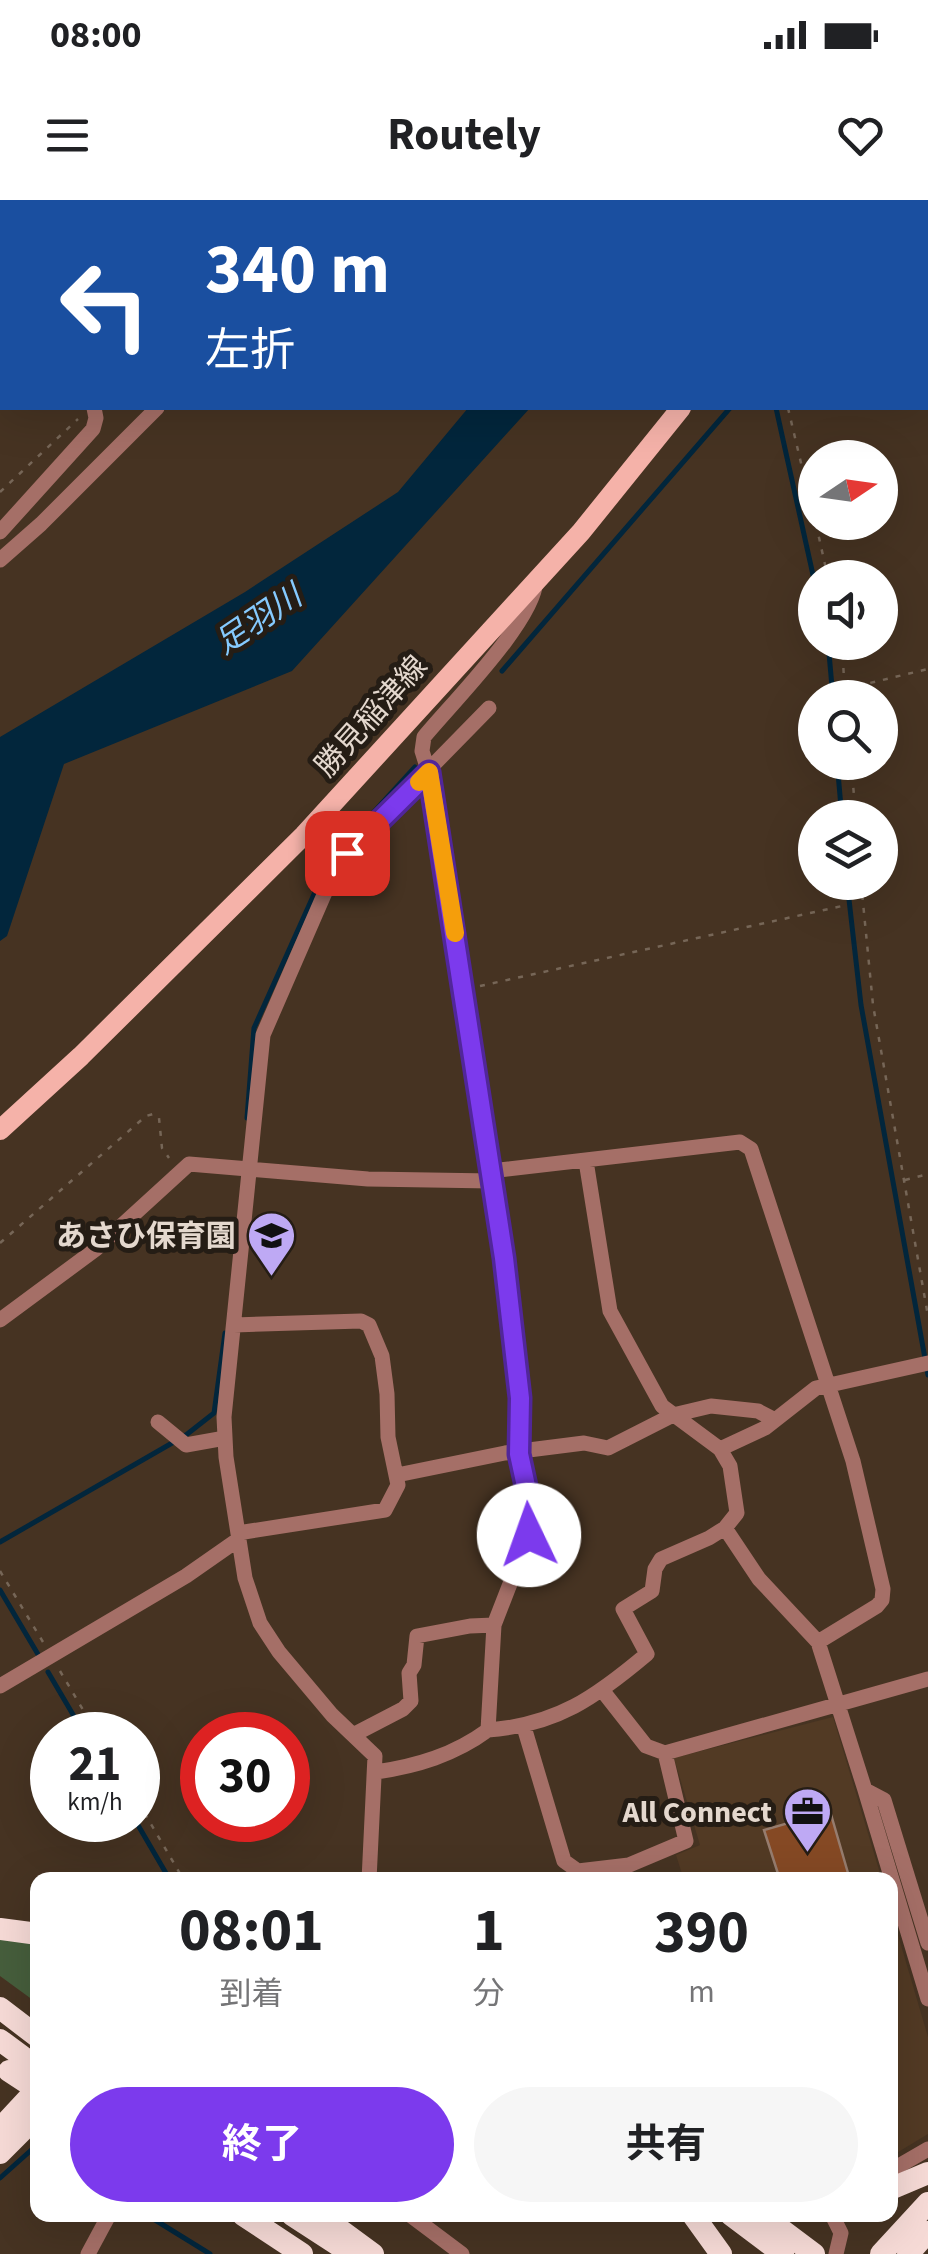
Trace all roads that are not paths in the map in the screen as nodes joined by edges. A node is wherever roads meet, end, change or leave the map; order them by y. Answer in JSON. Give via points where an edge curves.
{"nodes":[{"id":1,"x":94,"y":410,"type":"edge"},
{"id":2,"x":154,"y":410,"type":"edge"},
{"id":3,"x":679,"y":410,"type":"edge"},
{"id":4,"x":0,"y":532,"type":"edge"},
{"id":5,"x":0,"y":560,"type":"edge"},
{"id":6,"x":536,"y":579,"type":"junction"},
{"id":7,"x":490,"y":708,"type":"dead end"},
{"id":8,"x":429,"y":772,"type":"junction"},
{"id":9,"x":0,"y":1130,"type":"edge"},
{"id":10,"x":586,"y":1161,"type":"junction"},
{"id":11,"x":245,"y":1171,"type":"junction"},
{"id":12,"x":492,"y":1176,"type":"junction"},
{"id":13,"x":0,"y":1320,"type":"edge"},
{"id":14,"x":234,"y":1325,"type":"junction"},
{"id":15,"x":923,"y":1364,"type":"edge"},
{"id":16,"x":827,"y":1386,"type":"junction"},
{"id":17,"x":672,"y":1416,"type":"junction"},
{"id":18,"x":775,"y":1420,"type":"junction"},
{"id":19,"x":158,"y":1422,"type":"dead end"},
{"id":20,"x":225,"y":1438,"type":"junction"},
{"id":21,"x":720,"y":1449,"type":"junction"},
{"id":22,"x":519,"y":1454,"type":"junction"},
{"id":23,"x":396,"y":1475,"type":"junction"},
{"id":24,"x":725,"y":1528,"type":"junction"},
{"id":25,"x":238,"y":1536,"type":"junction"},
{"id":26,"x":494,"y":1626,"type":"junction"},
{"id":27,"x":818,"y":1642,"type":"junction"},
{"id":28,"x":928,"y":1680,"type":"edge"},
{"id":29,"x":0,"y":1686,"type":"edge"},
{"id":30,"x":602,"y":1690,"type":"junction"},
{"id":31,"x":838,"y":1705,"type":"junction"},
{"id":32,"x":524,"y":1728,"type":"junction"},
{"id":33,"x":488,"y":1730,"type":"junction"},
{"id":34,"x":353,"y":1735,"type":"junction"},
{"id":35,"x":665,"y":1753,"type":"junction"},
{"id":36,"x":376,"y":1772,"type":"junction"},
{"id":37,"x":865,"y":1790,"type":"junction"},
{"id":38,"x":373,"y":1872,"type":"edge"},
{"id":39,"x":575,"y":1872,"type":"edge"},
{"id":40,"x":597,"y":1872,"type":"edge"},
{"id":41,"x":890,"y":1872,"type":"edge"},
{"id":42,"x":898,"y":1900,"type":"edge"},
{"id":43,"x":0,"y":1930,"type":"edge"},
{"id":44,"x":30,"y":1933,"type":"edge"},
{"id":45,"x":928,"y":1944,"type":"edge"},
{"id":46,"x":928,"y":2000,"type":"edge"},
{"id":47,"x":0,"y":2008,"type":"edge"},
{"id":48,"x":30,"y":2031,"type":"edge"},
{"id":49,"x":0,"y":2040,"type":"edge"},
{"id":50,"x":17,"y":2065,"type":"edge"},
{"id":51,"x":30,"y":2097,"type":"edge"},
{"id":52,"x":30,"y":2123,"type":"edge"},
{"id":53,"x":0,"y":2129,"type":"edge"},
{"id":54,"x":928,"y":2149,"type":"edge"},
{"id":55,"x":0,"y":2153,"type":"edge"},
{"id":56,"x":898,"y":2166,"type":"edge"},
{"id":57,"x":928,"y":2173,"type":"edge"},
{"id":58,"x":898,"y":2186,"type":"edge"},
{"id":59,"x":928,"y":2203,"type":"edge"},
{"id":60,"x":105,"y":2222,"type":"edge"},
{"id":61,"x":251,"y":2222,"type":"edge"},
{"id":62,"x":303,"y":2222,"type":"edge"},
{"id":63,"x":329,"y":2222,"type":"edge"},
{"id":64,"x":419,"y":2222,"type":"edge"},
{"id":65,"x":698,"y":2222,"type":"edge"},
{"id":66,"x":741,"y":2222,"type":"edge"},
{"id":67,"x":771,"y":2222,"type":"edge"},
{"id":68,"x":836,"y":2222,"type":"edge"},
{"id":69,"x":928,"y":2232,"type":"edge"},
{"id":70,"x":88,"y":2254,"type":"edge"},
{"id":71,"x":302,"y":2254,"type":"edge"},
{"id":72,"x":352,"y":2254,"type":"edge"},
{"id":73,"x":372,"y":2254,"type":"edge"},
{"id":74,"x":462,"y":2254,"type":"edge"},
{"id":75,"x":721,"y":2254,"type":"edge"},
{"id":76,"x":784,"y":2254,"type":"edge"},
{"id":77,"x":814,"y":2254,"type":"edge"},
{"id":78,"x":836,"y":2254,"type":"edge"},
{"id":79,"x":880,"y":2254,"type":"edge"},
{"id":80,"x":908,"y":2254,"type":"edge"}],
"edges":[{"from":1,"to":4,"type":"street","via":[[92,429]]},
{"from":2,"to":5,"type":"street"},
{"from":3,"to":6,"type":"main road","name":"勝見稲津線"},
{"from":6,"to":8,"type":"street","via":[[522,619],[424,737]]},
{"from":6,"to":9,"type":"main road","name":"勝見稲津線","via":[[304,835]]},
{"from":7,"to":8,"type":"street"},
{"from":8,"to":11,"type":"street","via":[[347,853],[330,881],[263,1035]]},
{"from":8,"to":12,"type":"street"},
{"from":10,"to":12,"type":"street"},
{"from":10,"to":16,"type":"street","via":[[740,1142],[751,1149]]},
{"from":10,"to":17,"type":"street","via":[[610,1311]]},
{"from":11,"to":12,"type":"street","via":[[368,1179]]},
{"from":11,"to":13,"type":"street","via":[[189,1164],[96,1249]]},
{"from":11,"to":14,"type":"street"},
{"from":12,"to":22,"type":"street","via":[[520,1398]]},
{"from":14,"to":20,"type":"street"},
{"from":14,"to":23,"type":"street","via":[[368,1325],[382,1356]]},
{"from":15,"to":16,"type":"street"},
{"from":16,"to":18,"type":"street"},
{"from":16,"to":27,"type":"street","via":[[853,1461],[883,1589],[877,1606]]},
{"from":17,"to":18,"type":"street","via":[[722,1406],[758,1410]]},
{"from":17,"to":21,"type":"street"},
{"from":17,"to":22,"type":"street","via":[[608,1448],[584,1443]]},
{"from":18,"to":21,"type":"street"},
{"from":19,"to":20,"type":"street","via":[[179,1439]]},
{"from":20,"to":25,"type":"street"},
{"from":21,"to":24,"type":"street","via":[[737,1494],[737,1512]]},
{"from":22,"to":23,"type":"street"},
{"from":22,"to":26,"type":"street","via":[[531,1509],[529,1535]]},
{"from":23,"to":25,"type":"street","via":[[386,1510]]},
{"from":24,"to":27,"type":"street","via":[[759,1579]]},
{"from":24,"to":30,"type":"street","via":[[661,1559],[652,1590],[623,1609],[647,1654]]},
{"from":25,"to":29,"type":"street","via":[[186,1576]]},
{"from":25,"to":34,"type":"street","via":[[260,1623]]},
{"from":26,"to":33,"type":"street"},
{"from":26,"to":34,"type":"street","via":[[417,1636],[408,1673],[411,1701]]},
{"from":27,"to":31,"type":"street"},
{"from":28,"to":31,"type":"street"},
{"from":30,"to":32,"type":"street"},
{"from":30,"to":35,"type":"street","via":[[646,1746]]},
{"from":31,"to":35,"type":"street"},
{"from":31,"to":37,"type":"street"},
{"from":32,"to":33,"type":"street"},
{"from":32,"to":39,"type":"street","via":[[564,1861]]},
{"from":33,"to":36,"type":"street","via":[[422,1765]]},
{"from":34,"to":36,"type":"street","via":[[375,1756]]},
{"from":35,"to":40,"type":"street","via":[[686,1841]]},
{"from":36,"to":38,"type":"street"},
{"from":37,"to":41,"type":"street"},
{"from":37,"to":45,"type":"street","via":[[884,1800]]},
{"from":42,"to":46,"type":"street"},
{"from":43,"to":44,"type":"highway"},
{"from":47,"to":48,"type":"highway"},
{"from":49,"to":50,"type":"highway"},
{"from":51,"to":53,"type":"highway"},
{"from":52,"to":55,"type":"highway"},
{"from":54,"to":56,"type":"street"},
{"from":57,"to":58,"type":"highway"},
{"from":59,"to":79,"type":"highway"},
{"from":60,"to":70,"type":"street"},
{"from":61,"to":71,"type":"highway"},
{"from":62,"to":72,"type":"highway"},
{"from":63,"to":73,"type":"highway"},
{"from":64,"to":74,"type":"street"},
{"from":65,"to":75,"type":"highway"},
{"from":66,"to":76,"type":"highway"},
{"from":67,"to":77,"type":"highway"},
{"from":68,"to":78,"type":"street","via":[[842,2239]]},
{"from":69,"to":80,"type":"highway"}]}
